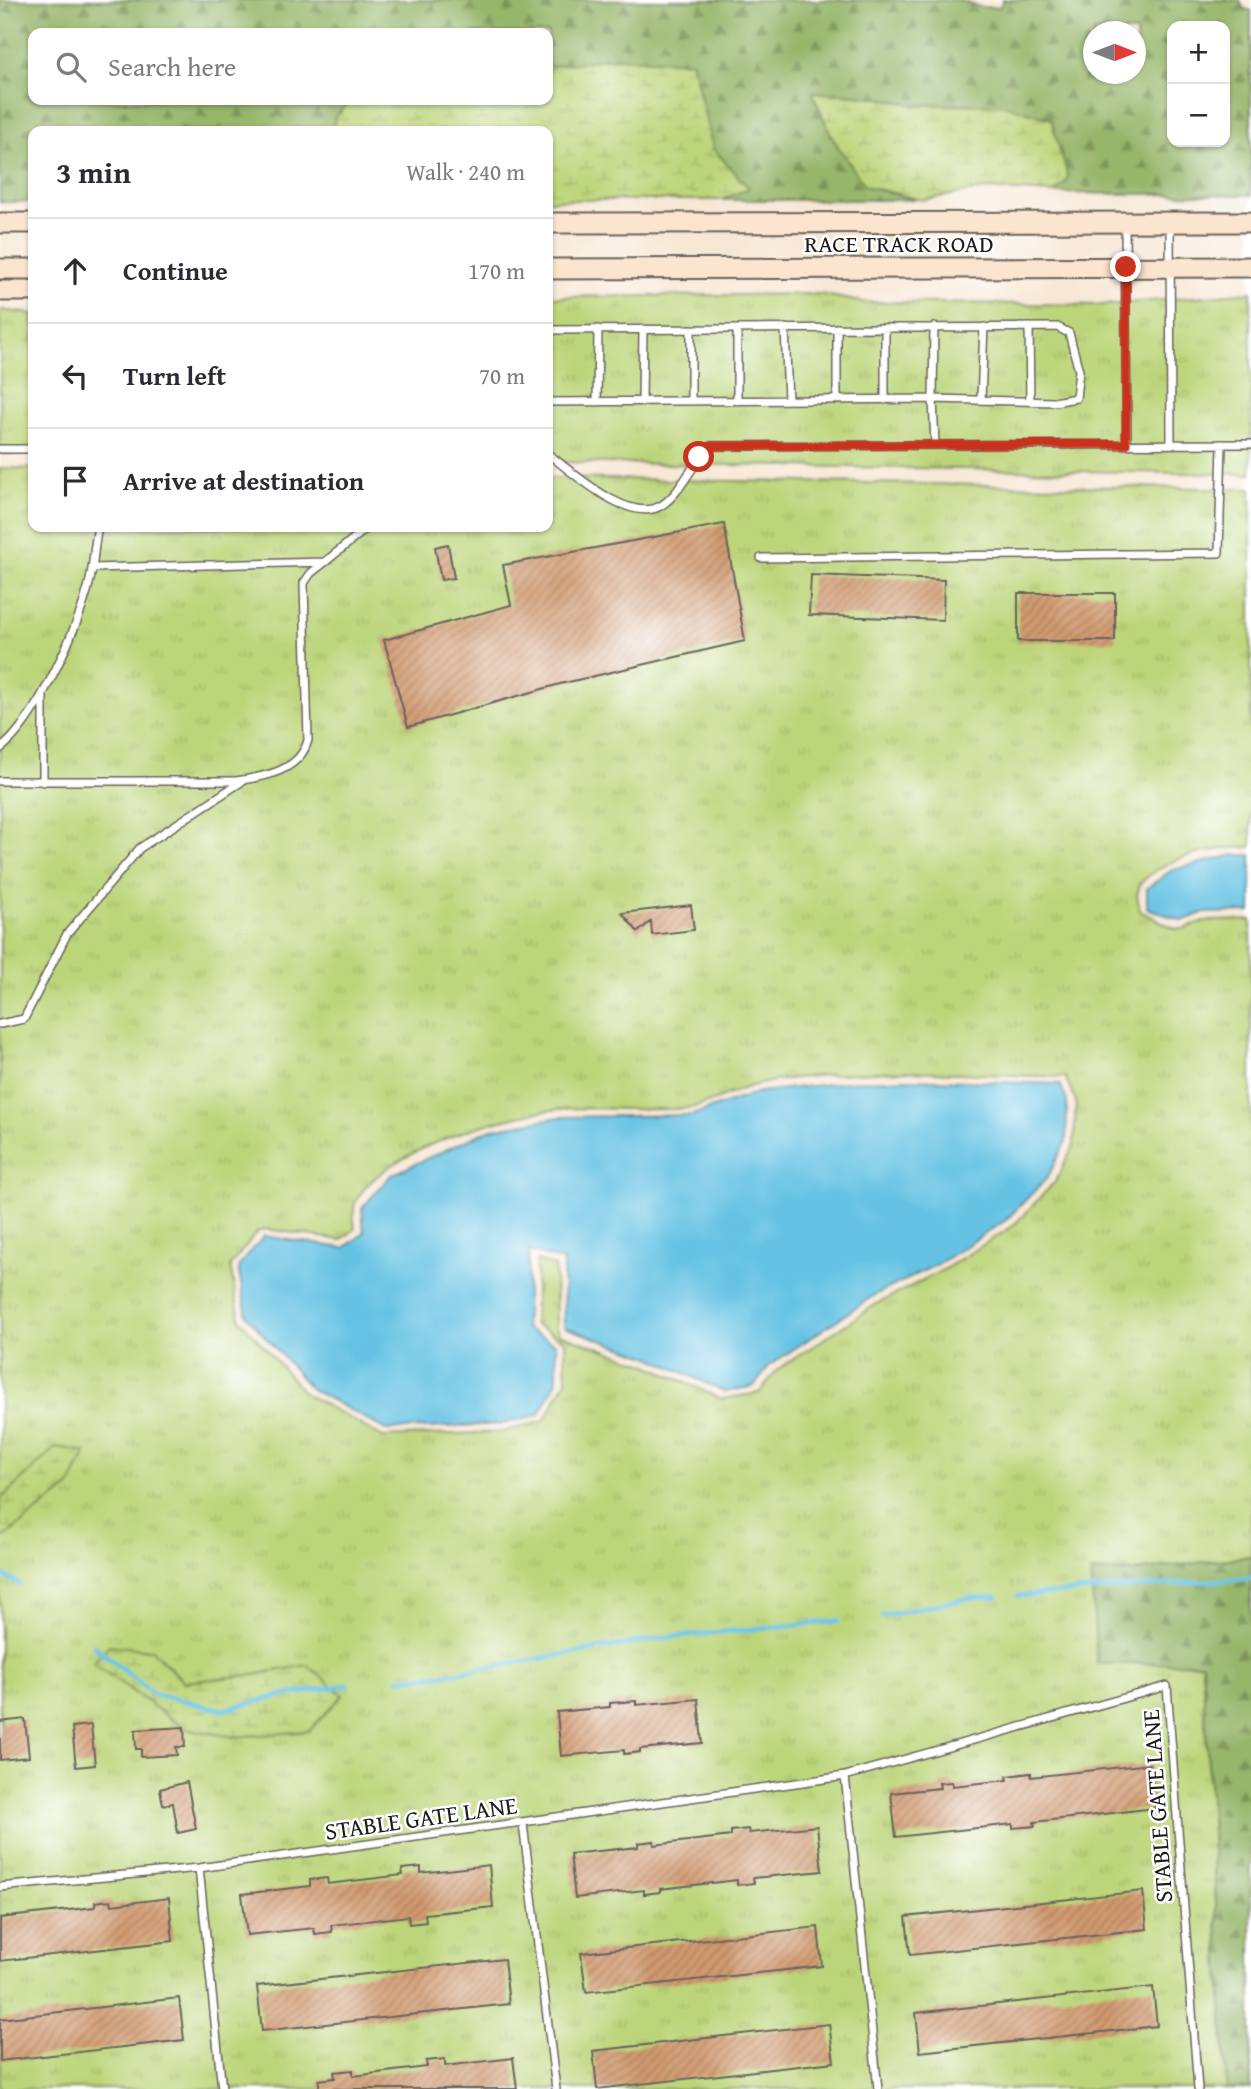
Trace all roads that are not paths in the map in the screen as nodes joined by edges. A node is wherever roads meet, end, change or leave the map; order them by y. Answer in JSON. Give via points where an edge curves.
{"nodes":[{"id":1,"x":1125,"y":220,"type":"junction"},
{"id":2,"x":1170,"y":220,"type":"junction"},
{"id":3,"x":1251,"y":222,"type":"edge"},
{"id":4,"x":0,"y":223,"type":"edge"},
{"id":5,"x":28,"y":223,"type":"edge"},
{"id":6,"x":553,"y":223,"type":"edge"},
{"id":7,"x":1171,"y":266,"type":"junction"},
{"id":8,"x":1126,"y":267,"type":"junction"},
{"id":9,"x":1251,"y":267,"type":"edge"},
{"id":10,"x":0,"y":269,"type":"edge"},
{"id":11,"x":28,"y":269,"type":"edge"},
{"id":12,"x":553,"y":269,"type":"edge"},
{"id":13,"x":28,"y":291,"type":"edge"},
{"id":14,"x":0,"y":292,"type":"edge"},
{"id":15,"x":934,"y":327,"type":"junction"},
{"id":16,"x":984,"y":327,"type":"junction"},
{"id":17,"x":1029,"y":327,"type":"junction"},
{"id":18,"x":737,"y":328,"type":"junction"},
{"id":19,"x":785,"y":328,"type":"junction"},
{"id":20,"x":837,"y":328,"type":"junction"},
{"id":21,"x":885,"y":328,"type":"junction"},
{"id":22,"x":598,"y":329,"type":"junction"},
{"id":23,"x":643,"y":329,"type":"junction"},
{"id":24,"x":691,"y":329,"type":"junction"},
{"id":25,"x":553,"y":330,"type":"edge"},
{"id":26,"x":933,"y":399,"type":"junction"},
{"id":27,"x":788,"y":400,"type":"junction"},
{"id":28,"x":836,"y":400,"type":"junction"},
{"id":29,"x":885,"y":400,"type":"junction"},
{"id":30,"x":981,"y":400,"type":"junction"},
{"id":31,"x":691,"y":401,"type":"junction"},
{"id":32,"x":737,"y":401,"type":"junction"},
{"id":33,"x":1030,"y":401,"type":"junction"},
{"id":34,"x":553,"y":402,"type":"edge"},
{"id":35,"x":597,"y":402,"type":"junction"},
{"id":36,"x":642,"y":402,"type":"junction"},
{"id":37,"x":1171,"y":443,"type":"junction"},
{"id":38,"x":1126,"y":444,"type":"junction"},
{"id":39,"x":1222,"y":444,"type":"junction"},
{"id":40,"x":1251,"y":444,"type":"edge"},
{"id":41,"x":935,"y":445,"type":"junction"},
{"id":42,"x":0,"y":449,"type":"edge"},
{"id":43,"x":28,"y":449,"type":"edge"},
{"id":44,"x":553,"y":458,"type":"edge"},
{"id":45,"x":93,"y":532,"type":"edge"},
{"id":46,"x":97,"y":532,"type":"edge"},
{"id":47,"x":362,"y":532,"type":"edge"},
{"id":48,"x":95,"y":540,"type":"junction"},
{"id":49,"x":761,"y":558,"type":"dead end"},
{"id":50,"x":325,"y":562,"type":"junction"},
{"id":51,"x":92,"y":568,"type":"junction"},
{"id":52,"x":43,"y":691,"type":"junction"},
{"id":53,"x":0,"y":750,"type":"edge"},
{"id":54,"x":243,"y":780,"type":"junction"},
{"id":55,"x":0,"y":781,"type":"edge"},
{"id":56,"x":43,"y":782,"type":"junction"},
{"id":57,"x":0,"y":1024,"type":"edge"},
{"id":58,"x":845,"y":1776,"type":"junction"},
{"id":59,"x":523,"y":1824,"type":"junction"},
{"id":60,"x":200,"y":1868,"type":"junction"},
{"id":61,"x":0,"y":1887,"type":"edge"},
{"id":62,"x":222,"y":2089,"type":"edge"},
{"id":63,"x":556,"y":2089,"type":"edge"},
{"id":64,"x":878,"y":2089,"type":"edge"},
{"id":65,"x":1198,"y":2089,"type":"edge"}],
"edges":[{"from":1,"to":2,"type":"main road","name":"RACE TRACK ROAD"},
{"from":1,"to":6,"type":"main road","name":"RACE TRACK ROAD"},
{"from":1,"to":8,"type":"lane"},
{"from":2,"to":3,"type":"main road","name":"RACE TRACK ROAD"},
{"from":2,"to":7,"type":"lane"},
{"from":4,"to":5,"type":"main road"},
{"from":7,"to":8,"type":"main road","name":"RACE TRACK ROAD"},
{"from":7,"to":9,"type":"main road","name":"RACE TRACK ROAD"},
{"from":7,"to":37,"type":"lane"},
{"from":8,"to":12,"type":"main road","name":"RACE TRACK ROAD"},
{"from":8,"to":38,"type":"lane"},
{"from":10,"to":11,"type":"main road"},
{"from":13,"to":14,"type":"main road"},
{"from":15,"to":16,"type":"lane"},
{"from":15,"to":21,"type":"lane"},
{"from":15,"to":26,"type":"lane"},
{"from":16,"to":17,"type":"lane"},
{"from":16,"to":30,"type":"lane"},
{"from":17,"to":33,"type":"lane"},
{"from":17,"to":33,"type":"lane","via":[[1057,327],[1069,333],[1079,371],[1076,398]]},
{"from":18,"to":19,"type":"lane"},
{"from":18,"to":24,"type":"lane"},
{"from":18,"to":32,"type":"lane"},
{"from":19,"to":20,"type":"lane"},
{"from":19,"to":27,"type":"lane"},
{"from":20,"to":21,"type":"lane"},
{"from":20,"to":28,"type":"lane"},
{"from":21,"to":29,"type":"lane"},
{"from":22,"to":23,"type":"lane"},
{"from":22,"to":25,"type":"lane"},
{"from":22,"to":35,"type":"lane"},
{"from":23,"to":24,"type":"lane"},
{"from":23,"to":36,"type":"lane"},
{"from":24,"to":31,"type":"lane"},
{"from":26,"to":29,"type":"lane"},
{"from":26,"to":30,"type":"lane"},
{"from":26,"to":41,"type":"lane"},
{"from":27,"to":28,"type":"lane"},
{"from":27,"to":32,"type":"lane"},
{"from":28,"to":29,"type":"lane"},
{"from":30,"to":33,"type":"lane"},
{"from":31,"to":32,"type":"lane"},
{"from":31,"to":36,"type":"lane"},
{"from":34,"to":35,"type":"lane"},
{"from":35,"to":36,"type":"lane"},
{"from":37,"to":38,"type":"lane"},
{"from":37,"to":39,"type":"lane"},
{"from":38,"to":41,"type":"lane"},
{"from":39,"to":40,"type":"lane"},
{"from":39,"to":49,"type":"lane","via":[[1219,553]]},
{"from":41,"to":44,"type":"lane","via":[[711,446],[662,505],[646,509],[622,507]]},
{"from":42,"to":43,"type":"lane"},
{"from":45,"to":48,"type":"lane"},
{"from":46,"to":48,"type":"lane"},
{"from":47,"to":50,"type":"lane"},
{"from":48,"to":51,"type":"lane"},
{"from":50,"to":51,"type":"lane"},
{"from":50,"to":54,"type":"lane","via":[[304,583],[308,740],[304,754],[285,768]]},
{"from":51,"to":52,"type":"lane","via":[[76,621]]},
{"from":52,"to":53,"type":"lane","via":[[14,739]]},
{"from":52,"to":56,"type":"lane"},
{"from":54,"to":56,"type":"lane"},
{"from":54,"to":57,"type":"lane","via":[[140,848],[67,934],[24,1019]]},
{"from":55,"to":56,"type":"lane"},
{"from":58,"to":59,"type":"lane","name":"STABLE GATE LANE"},
{"from":58,"to":64,"type":"lane"},
{"from":58,"to":65,"type":"lane","name":"STABLE GATE LANE","via":[[1167,1686]]},
{"from":59,"to":60,"type":"lane","name":"STABLE GATE LANE"},
{"from":59,"to":63,"type":"lane"},
{"from":60,"to":61,"type":"lane","name":"STABLE GATE LANE"},
{"from":60,"to":62,"type":"lane"}]}
